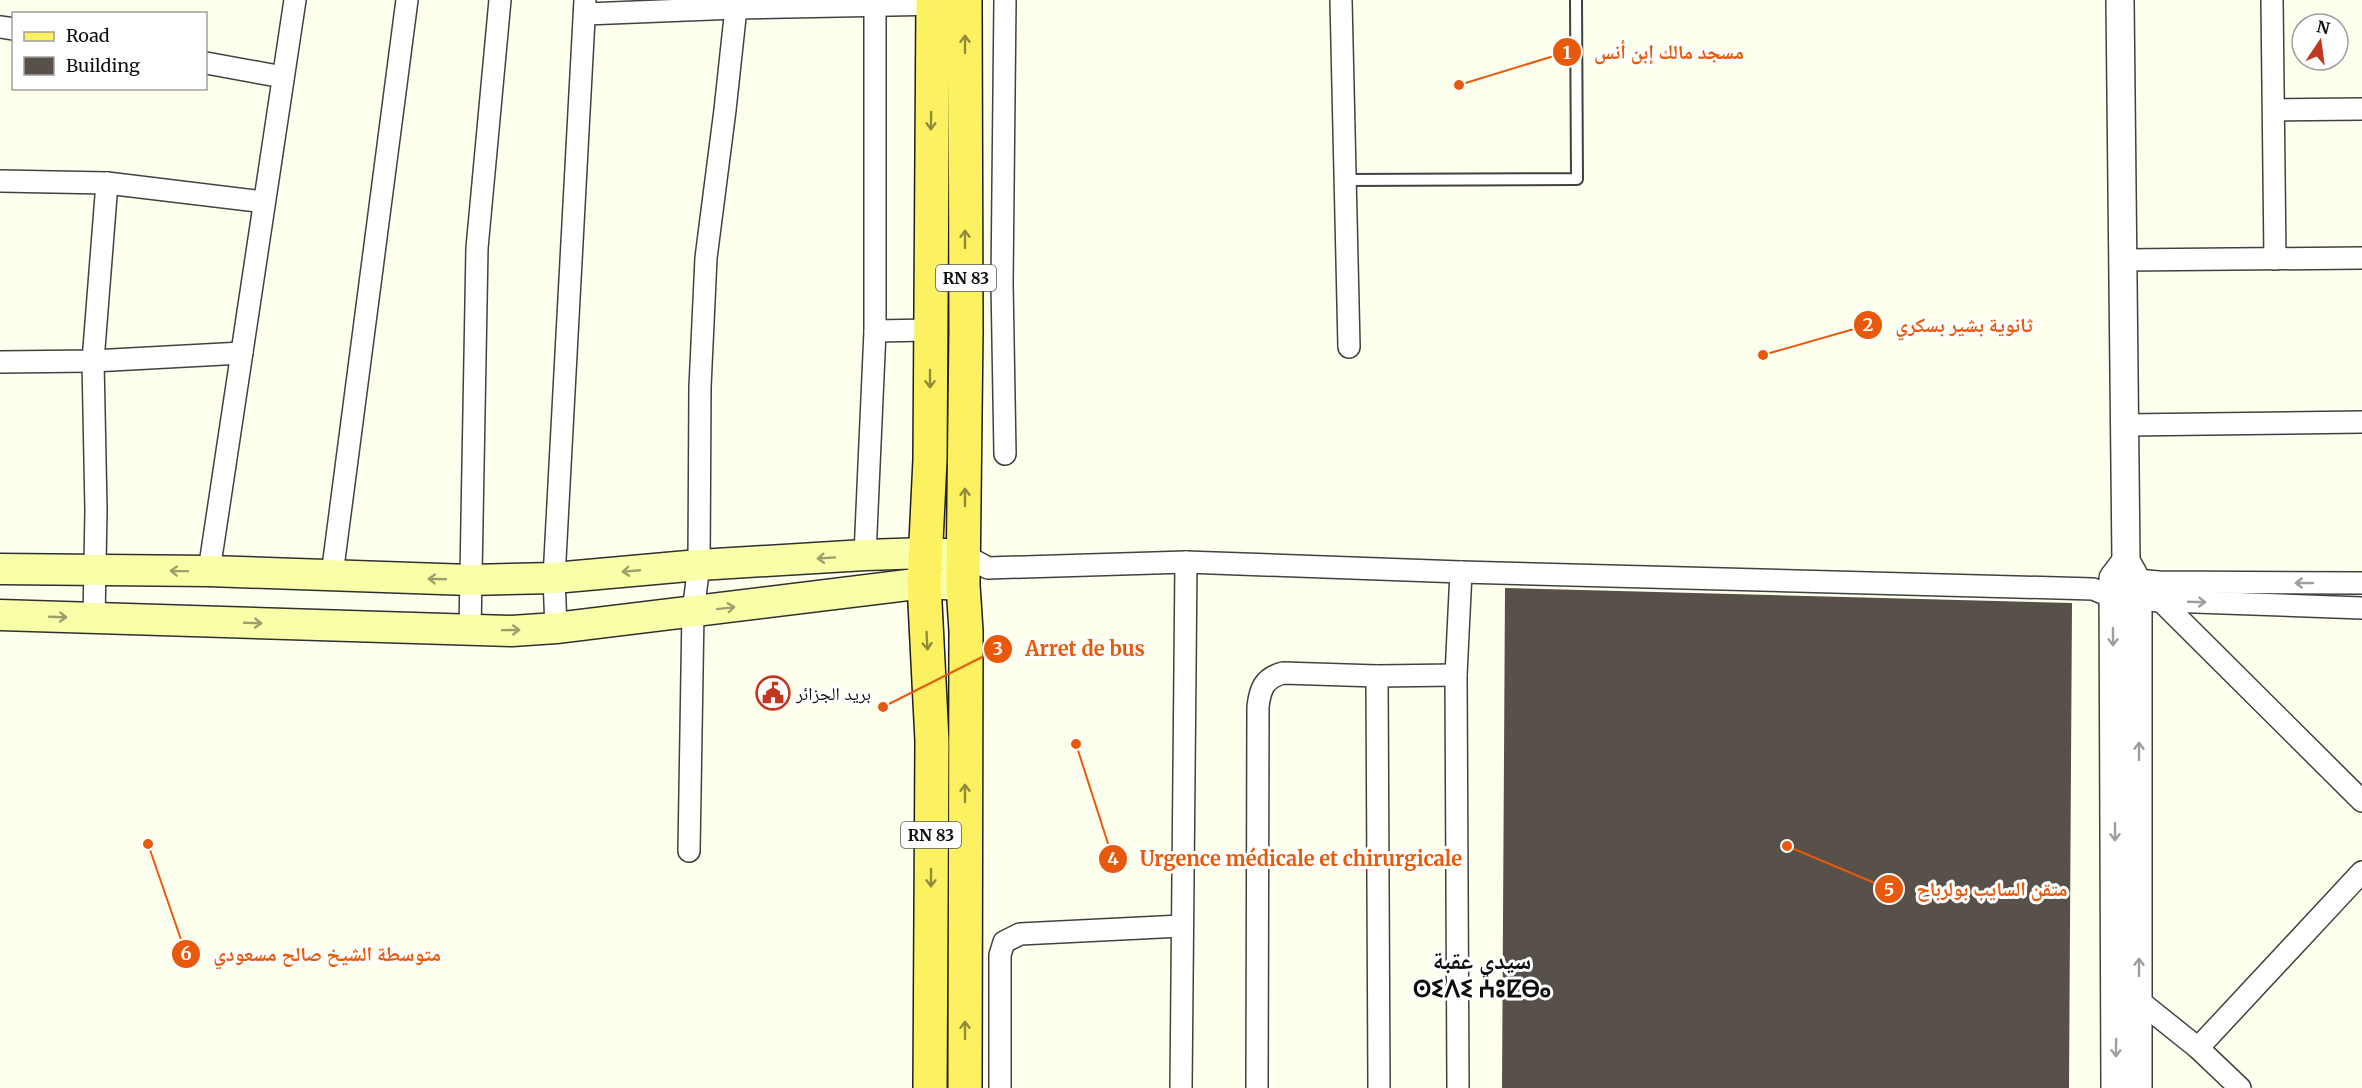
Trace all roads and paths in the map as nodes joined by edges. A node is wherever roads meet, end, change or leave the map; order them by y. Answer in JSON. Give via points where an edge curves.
{"nodes":[{"id":1,"x":295,"y":0,"type":"edge"},
{"id":2,"x":407,"y":0,"type":"edge"},
{"id":3,"x":500,"y":0,"type":"edge"},
{"id":4,"x":1005,"y":0,"type":"edge"},
{"id":5,"x":1341,"y":0,"type":"edge"},
{"id":6,"x":1576,"y":0,"type":"edge"},
{"id":7,"x":2120,"y":0,"type":"edge"},
{"id":8,"x":2272,"y":0,"type":"edge"},
{"id":9,"x":949,"y":2,"type":"edge"},
{"id":10,"x":875,"y":3,"type":"edge"},
{"id":11,"x":585,"y":7,"type":"edge"},
{"id":12,"x":736,"y":8,"type":"junction"},
{"id":13,"x":207,"y":63,"type":"edge"},
{"id":14,"x":283,"y":77,"type":"junction"},
{"id":15,"x":2362,"y":109,"type":"edge"},
{"id":16,"x":2274,"y":110,"type":"junction"},
{"id":17,"x":1345,"y":180,"type":"junction"},
{"id":18,"x":0,"y":182,"type":"edge"},
{"id":19,"x":107,"y":183,"type":"junction"},
{"id":20,"x":264,"y":202,"type":"junction"},
{"id":21,"x":2362,"y":258,"type":"edge"},
{"id":22,"x":2275,"y":259,"type":"junction"},
{"id":23,"x":2122,"y":260,"type":"junction"},
{"id":24,"x":1002,"y":283,"type":"junction"},
{"id":25,"x":966,"y":284,"type":"junction"},
{"id":26,"x":930,"y":330,"type":"junction"},
{"id":27,"x":875,"y":331,"type":"junction"},
{"id":28,"x":1349,"y":347,"type":"dead end"},
{"id":29,"x":242,"y":353,"type":"junction"},
{"id":30,"x":93,"y":361,"type":"junction"},
{"id":31,"x":0,"y":362,"type":"edge"},
{"id":32,"x":2362,"y":422,"type":"edge"},
{"id":33,"x":2126,"y":425,"type":"junction"},
{"id":34,"x":1005,"y":454,"type":"dead end"},
{"id":35,"x":865,"y":555,"type":"junction"},
{"id":36,"x":1186,"y":562,"type":"junction"},
{"id":37,"x":699,"y":565,"type":"junction"},
{"id":38,"x":925,"y":568,"type":"junction"},
{"id":39,"x":0,"y":569,"type":"edge"},
{"id":40,"x":972,"y":569,"type":"junction"},
{"id":41,"x":95,"y":570,"type":"junction"},
{"id":42,"x":209,"y":571,"type":"junction"},
{"id":43,"x":1461,"y":572,"type":"junction"},
{"id":44,"x":332,"y":575,"type":"junction"},
{"id":45,"x":554,"y":578,"type":"junction"},
{"id":46,"x":470,"y":580,"type":"junction"},
{"id":47,"x":2362,"y":583,"type":"edge"},
{"id":48,"x":2126,"y":587,"type":"junction"},
{"id":49,"x":2362,"y":608,"type":"edge"},
{"id":50,"x":693,"y":612,"type":"junction"},
{"id":51,"x":0,"y":615,"type":"edge"},
{"id":52,"x":94,"y":619,"type":"junction"},
{"id":53,"x":556,"y":628,"type":"junction"},
{"id":54,"x":470,"y":630,"type":"junction"},
{"id":55,"x":1456,"y":675,"type":"junction"},
{"id":56,"x":1377,"y":676,"type":"junction"},
{"id":57,"x":965,"y":740,"type":"junction"},
{"id":58,"x":932,"y":741,"type":"junction"},
{"id":59,"x":2362,"y":801,"type":"edge"},
{"id":60,"x":689,"y":851,"type":"dead end"},
{"id":61,"x":2362,"y":872,"type":"edge"},
{"id":62,"x":1181,"y":927,"type":"junction"},
{"id":63,"x":2128,"y":1001,"type":"junction"},
{"id":64,"x":2198,"y":1048,"type":"junction"},
{"id":65,"x":930,"y":1088,"type":"edge"},
{"id":66,"x":965,"y":1088,"type":"edge"},
{"id":67,"x":1000,"y":1088,"type":"edge"},
{"id":68,"x":1181,"y":1088,"type":"edge"},
{"id":69,"x":1257,"y":1088,"type":"edge"},
{"id":70,"x":1379,"y":1088,"type":"edge"},
{"id":71,"x":1458,"y":1088,"type":"edge"},
{"id":72,"x":2115,"y":1088,"type":"edge"},
{"id":73,"x":2138,"y":1088,"type":"edge"},
{"id":74,"x":2240,"y":1088,"type":"edge"}],
"edges":[{"from":1,"to":14,"type":"street"},
{"from":2,"to":44,"type":"street"},
{"from":3,"to":46,"type":"street","via":[[477,248]]},
{"from":4,"to":24,"type":"street"},
{"from":5,"to":17,"type":"street"},
{"from":6,"to":17,"type":"lane","via":[[1577,179]]},
{"from":7,"to":23,"type":"street"},
{"from":8,"to":16,"type":"street"},
{"from":9,"to":10,"type":"street"},
{"from":25,"to":9,"type":"main road","number":"RN 83","one_way":true},
{"from":9,"to":26,"type":"main road","number":"RN 83","one_way":true},
{"from":10,"to":12,"type":"street"},
{"from":10,"to":27,"type":"street"},
{"from":11,"to":12,"type":"street"},
{"from":11,"to":45,"type":"street"},
{"from":12,"to":37,"type":"street","via":[[706,258],[700,387]]},
{"from":13,"to":14,"type":"street"},
{"from":14,"to":20,"type":"street"},
{"from":15,"to":16,"type":"street"},
{"from":16,"to":22,"type":"street"},
{"from":17,"to":28,"type":"street"},
{"from":18,"to":19,"type":"street"},
{"from":19,"to":20,"type":"street"},
{"from":19,"to":30,"type":"street"},
{"from":20,"to":29,"type":"street"},
{"from":21,"to":22,"type":"street"},
{"from":22,"to":23,"type":"street"},
{"from":23,"to":33,"type":"street"},
{"from":24,"to":25,"type":"street"},
{"from":24,"to":34,"type":"street"},
{"from":40,"to":25,"type":"main road","number":"RN 83","one_way":true},
{"from":26,"to":27,"type":"street"},
{"from":26,"to":38,"type":"main road","number":"RN 83","one_way":true},
{"from":27,"to":35,"type":"street"},
{"from":29,"to":30,"type":"street"},
{"from":29,"to":42,"type":"street"},
{"from":30,"to":31,"type":"street"},
{"from":30,"to":41,"type":"street"},
{"from":32,"to":33,"type":"street"},
{"from":33,"to":48,"type":"street"},
{"from":35,"to":37,"type":"main road","one_way":true},
{"from":35,"to":38,"type":"main road"},
{"from":36,"to":40,"type":"street"},
{"from":36,"to":43,"type":"street"},
{"from":36,"to":62,"type":"street"},
{"from":37,"to":45,"type":"main road","one_way":true},
{"from":37,"to":50,"type":"street"},
{"from":38,"to":40,"type":"main road"},
{"from":50,"to":38,"type":"main road","one_way":true},
{"from":38,"to":58,"type":"main road","number":"RN 83","one_way":true},
{"from":39,"to":41,"type":"main road"},
{"from":40,"to":57,"type":"main road","number":"RN 83","via":[[966,631]]},
{"from":42,"to":41,"type":"main road","one_way":true},
{"from":41,"to":52,"type":"street"},
{"from":42,"to":44,"type":"main road"},
{"from":43,"to":48,"type":"street"},
{"from":43,"to":55,"type":"street"},
{"from":46,"to":44,"type":"main road","one_way":true},
{"from":45,"to":46,"type":"main road"},
{"from":45,"to":53,"type":"street"},
{"from":46,"to":54,"type":"street"},
{"from":47,"to":48,"type":"street","one_way":true},
{"from":48,"to":49,"type":"street","one_way":true},
{"from":48,"to":59,"type":"street"},
{"from":48,"to":63,"type":"street"},
{"from":50,"to":53,"type":"main road"},
{"from":50,"to":60,"type":"street"},
{"from":51,"to":52,"type":"main road","one_way":true},
{"from":52,"to":54,"type":"main road","one_way":true},
{"from":54,"to":53,"type":"main road","one_way":true},
{"from":55,"to":56,"type":"street"},
{"from":55,"to":71,"type":"street"},
{"from":56,"to":69,"type":"street","via":[[1283,673],[1273,676],[1260,692]]},
{"from":56,"to":70,"type":"street"},
{"from":57,"to":58,"type":"main road"},
{"from":66,"to":57,"type":"main road","number":"RN 83","one_way":true},
{"from":58,"to":65,"type":"main road","number":"RN 83","one_way":true},
{"from":61,"to":64,"type":"street"},
{"from":62,"to":67,"type":"street","via":[[1020,934],[1004,942],[1000,955]]},
{"from":62,"to":68,"type":"street"},
{"from":63,"to":64,"type":"street"},
{"from":63,"to":72,"type":"street","one_way":true},
{"from":63,"to":73,"type":"street"},
{"from":64,"to":74,"type":"street"}]}
